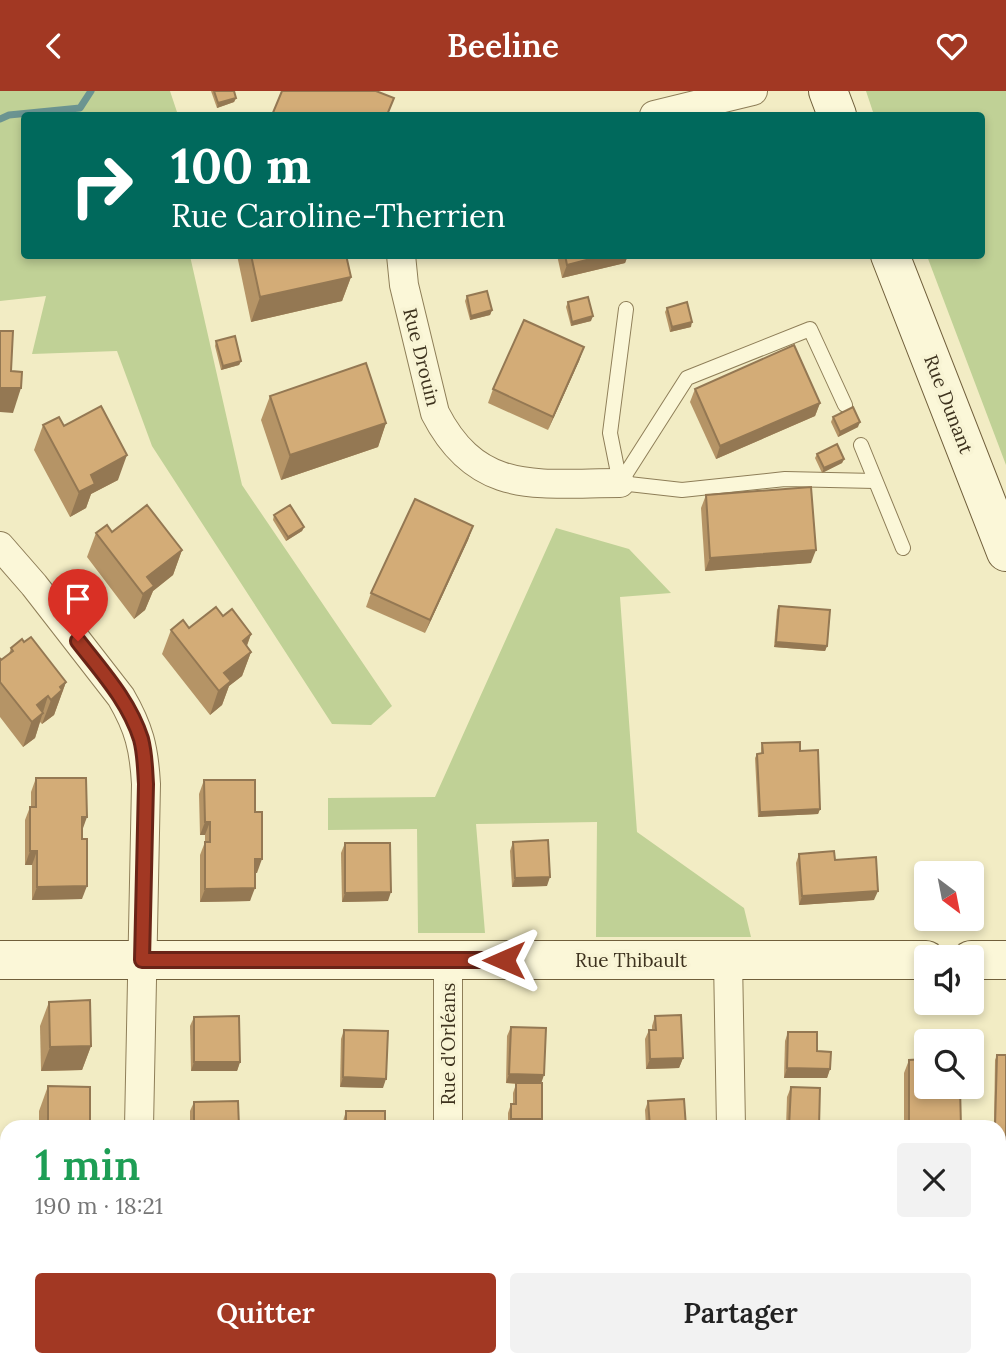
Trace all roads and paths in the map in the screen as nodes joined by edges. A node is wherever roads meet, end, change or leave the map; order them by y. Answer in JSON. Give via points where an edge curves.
{"nodes":[{"id":1,"x":753,"y":91,"type":"edge"},
{"id":2,"x":828,"y":91,"type":"edge"},
{"id":3,"x":666,"y":112,"type":"edge"},
{"id":4,"x":836,"y":112,"type":"edge"},
{"id":5,"x":401,"y":259,"type":"edge"},
{"id":6,"x":892,"y":259,"type":"edge"},
{"id":7,"x":625,"y":309,"type":"dead end"},
{"id":8,"x":845,"y":405,"type":"dead end"},
{"id":9,"x":861,"y":445,"type":"dead end"},
{"id":10,"x":875,"y":481,"type":"junction"},
{"id":11,"x":620,"y":483,"type":"junction"},
{"id":12,"x":0,"y":546,"type":"edge"},
{"id":13,"x":903,"y":548,"type":"dead end"},
{"id":14,"x":1006,"y":552,"type":"edge"},
{"id":15,"x":0,"y":960,"type":"edge"},
{"id":16,"x":142,"y":960,"type":"junction"},
{"id":17,"x":448,"y":960,"type":"junction"},
{"id":18,"x":728,"y":960,"type":"junction"},
{"id":19,"x":914,"y":960,"type":"edge"},
{"id":20,"x":984,"y":960,"type":"edge"},
{"id":21,"x":1006,"y":960,"type":"edge"},
{"id":22,"x":139,"y":1120,"type":"edge"},
{"id":23,"x":449,"y":1120,"type":"edge"},
{"id":24,"x":732,"y":1120,"type":"edge"}],
"edges":[{"from":1,"to":3,"type":"street"},
{"from":2,"to":4,"type":"street"},
{"from":5,"to":11,"type":"street","name":"Rue Drouin","via":[[432,403],[456,446],[487,471],[515,480]]},
{"from":6,"to":14,"type":"street","name":"Rue Dunant"},
{"from":7,"to":11,"type":"lane","via":[[610,433]]},
{"from":8,"to":11,"type":"lane","via":[[810,328],[687,378]]},
{"from":9,"to":10,"type":"lane"},
{"from":10,"to":11,"type":"lane","via":[[785,479],[682,490]]},
{"from":10,"to":13,"type":"lane"},
{"from":12,"to":16,"type":"street","via":[[121,697],[141,740],[146,784]]},
{"from":15,"to":16,"type":"street","name":"Rue Thibault"},
{"from":16,"to":17,"type":"street","name":"Rue Thibault"},
{"from":16,"to":22,"type":"street"},
{"from":17,"to":18,"type":"street","name":"Rue Thibault"},
{"from":17,"to":23,"type":"street","name":"Rue d'Orléans"},
{"from":18,"to":19,"type":"street","name":"Rue Thibault"},
{"from":18,"to":24,"type":"street"},
{"from":20,"to":21,"type":"street"}]}
